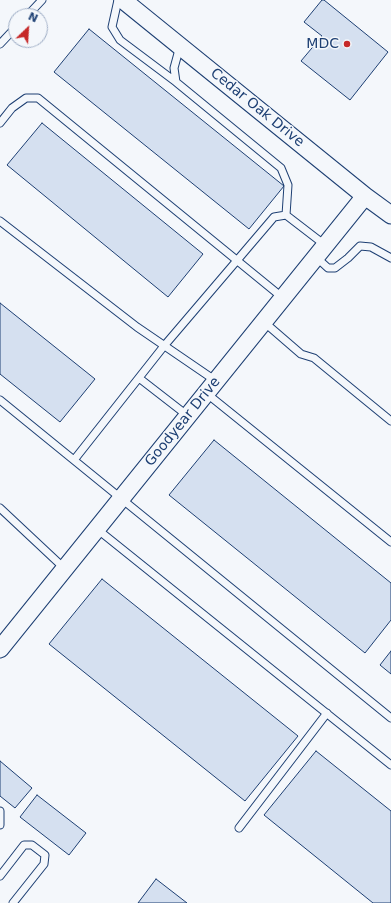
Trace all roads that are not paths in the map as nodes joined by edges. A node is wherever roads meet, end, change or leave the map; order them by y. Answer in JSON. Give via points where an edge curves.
{"nodes":[{"id":1,"x":42,"y":0,"type":"edge"},
{"id":2,"x":118,"y":0,"type":"edge"},
{"id":3,"x":123,"y":0,"type":"edge"},
{"id":4,"x":34,"y":8,"type":"edge"},
{"id":5,"x":8,"y":36,"type":"edge"},
{"id":6,"x":0,"y":44,"type":"edge"},
{"id":7,"x":180,"y":46,"type":"junction"},
{"id":8,"x":176,"y":82,"type":"junction"},
{"id":9,"x":0,"y":123,"type":"edge"},
{"id":10,"x":365,"y":196,"type":"junction"},
{"id":11,"x":286,"y":215,"type":"junction"},
{"id":12,"x":391,"y":215,"type":"edge"},
{"id":13,"x":0,"y":221,"type":"edge"},
{"id":14,"x":321,"y":251,"type":"junction"},
{"id":15,"x":391,"y":258,"type":"edge"},
{"id":16,"x":237,"y":261,"type":"junction"},
{"id":17,"x":283,"y":298,"type":"junction"},
{"id":18,"x":264,"y":321,"type":"junction"},
{"id":19,"x":164,"y":346,"type":"junction"},
{"id":20,"x":139,"y":378,"type":"junction"},
{"id":21,"x":211,"y":387,"type":"junction"},
{"id":22,"x":0,"y":400,"type":"edge"},
{"id":23,"x":188,"y":416,"type":"junction"},
{"id":24,"x":391,"y":422,"type":"edge"},
{"id":25,"x":74,"y":460,"type":"junction"},
{"id":26,"x":121,"y":499,"type":"junction"},
{"id":27,"x":0,"y":508,"type":"edge"},
{"id":28,"x":96,"y":529,"type":"junction"},
{"id":29,"x":391,"y":542,"type":"edge"},
{"id":30,"x":64,"y":569,"type":"junction"},
{"id":31,"x":0,"y":649,"type":"edge"},
{"id":32,"x":326,"y":713,"type":"junction"},
{"id":33,"x":391,"y":718,"type":"edge"},
{"id":34,"x":391,"y":765,"type":"edge"},
{"id":35,"x":0,"y":811,"type":"edge"},
{"id":36,"x":0,"y":825,"type":"edge"},
{"id":37,"x":239,"y":828,"type":"dead end"},
{"id":38,"x":0,"y":876,"type":"edge"},
{"id":39,"x":13,"y":903,"type":"edge"}],
"edges":[{"from":1,"to":4,"type":"lane"},
{"from":2,"to":8,"type":"lane","via":[[112,27],[120,40]]},
{"from":3,"to":7,"type":"street","name":"Cedar Oak Drive"},
{"from":5,"to":6,"type":"lane"},
{"from":7,"to":8,"type":"lane","via":[[174,68]]},
{"from":7,"to":10,"type":"street","name":"Cedar Oak Drive"},
{"from":8,"to":11,"type":"lane","via":[[281,168],[288,185]]},
{"from":9,"to":16,"type":"lane","via":[[12,108],[26,98],[38,98]]},
{"from":10,"to":12,"type":"street","name":"Cedar Oak Drive"},
{"from":10,"to":14,"type":"street","name":"Goodyear Drive"},
{"from":11,"to":14,"type":"lane"},
{"from":11,"to":16,"type":"lane","via":[[274,217]]},
{"from":13,"to":19,"type":"lane"},
{"from":14,"to":15,"type":"lane","via":[[328,268],[335,268],[360,246],[371,247]]},
{"from":14,"to":17,"type":"street","name":"Goodyear Drive"},
{"from":16,"to":17,"type":"lane"},
{"from":16,"to":19,"type":"lane"},
{"from":17,"to":18,"type":"street","name":"Goodyear Drive"},
{"from":18,"to":21,"type":"street","name":"Goodyear Drive"},
{"from":18,"to":24,"type":"lane","via":[[301,354],[314,358]]},
{"from":19,"to":20,"type":"lane"},
{"from":19,"to":21,"type":"lane"},
{"from":20,"to":23,"type":"lane"},
{"from":20,"to":25,"type":"lane"},
{"from":21,"to":23,"type":"street","name":"Goodyear Drive"},
{"from":21,"to":29,"type":"lane"},
{"from":22,"to":25,"type":"lane"},
{"from":23,"to":26,"type":"street","name":"Goodyear Drive"},
{"from":25,"to":26,"type":"lane"},
{"from":26,"to":28,"type":"street","name":"Goodyear Drive"},
{"from":26,"to":33,"type":"lane"},
{"from":27,"to":30,"type":"lane"},
{"from":28,"to":30,"type":"street","name":"Goodyear Drive"},
{"from":28,"to":32,"type":"lane"},
{"from":30,"to":31,"type":"street","name":"Goodyear Drive"},
{"from":32,"to":34,"type":"lane"},
{"from":32,"to":37,"type":"lane"},
{"from":35,"to":36,"type":"lane"},
{"from":38,"to":39,"type":"lane","via":[[24,845],[32,845],[45,855],[44,864]]}]}
